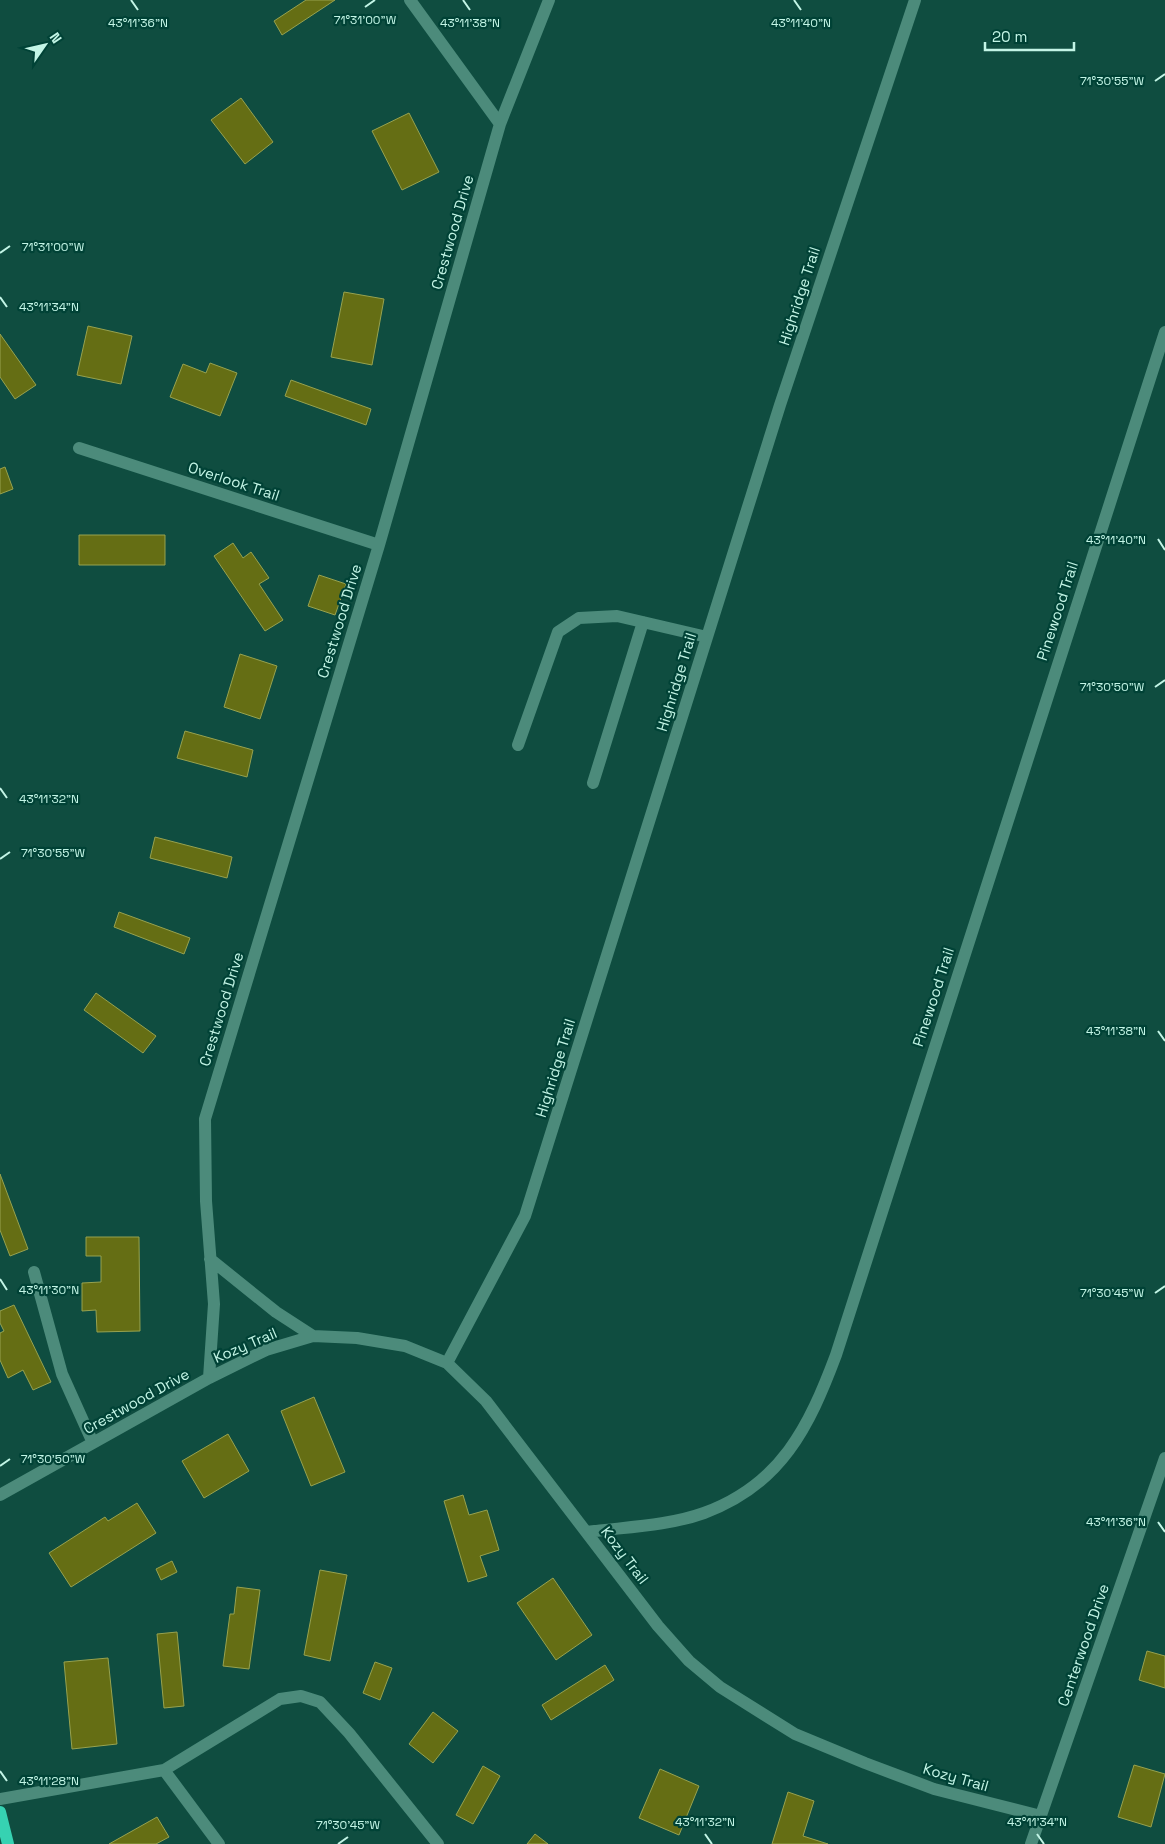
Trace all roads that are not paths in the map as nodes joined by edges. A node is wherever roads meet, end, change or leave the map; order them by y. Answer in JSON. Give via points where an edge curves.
{"nodes":[{"id":1,"x":410,"y":0,"type":"edge"},
{"id":2,"x":549,"y":0,"type":"edge"},
{"id":3,"x":914,"y":0,"type":"edge"},
{"id":4,"x":500,"y":124,"type":"junction"},
{"id":5,"x":1165,"y":332,"type":"edge"},
{"id":6,"x":79,"y":448,"type":"dead end"},
{"id":7,"x":379,"y":545,"type":"junction"},
{"id":8,"x":643,"y":622,"type":"junction"},
{"id":9,"x":707,"y":637,"type":"junction"},
{"id":10,"x":518,"y":745,"type":"dead end"},
{"id":11,"x":592,"y":783,"type":"dead end"},
{"id":12,"x":210,"y":1259,"type":"junction"},
{"id":13,"x":34,"y":1272,"type":"dead end"},
{"id":14,"x":312,"y":1336,"type":"junction"},
{"id":15,"x":447,"y":1363,"type":"junction"},
{"id":16,"x":209,"y":1378,"type":"junction"},
{"id":17,"x":93,"y":1443,"type":"junction"},
{"id":18,"x":1165,"y":1458,"type":"edge"},
{"id":19,"x":0,"y":1495,"type":"edge"},
{"id":20,"x":587,"y":1532,"type":"junction"},
{"id":21,"x":164,"y":1770,"type":"junction"},
{"id":22,"x":0,"y":1799,"type":"edge"},
{"id":23,"x":0,"y":1812,"type":"edge"},
{"id":24,"x":1040,"y":1816,"type":"junction"},
{"id":25,"x":8,"y":1844,"type":"edge"},
{"id":26,"x":219,"y":1844,"type":"edge"},
{"id":27,"x":438,"y":1844,"type":"edge"},
{"id":28,"x":1032,"y":1844,"type":"edge"}],
"edges":[{"from":1,"to":4,"type":"street"},
{"from":2,"to":4,"type":"street","name":"Crestwood Drive"},
{"from":3,"to":9,"type":"street","name":"Highridge Trail"},
{"from":4,"to":7,"type":"street","name":"Crestwood Drive"},
{"from":5,"to":20,"type":"street","name":"Pinewood Trail","via":[[836,1355],[817,1404],[791,1448],[764,1481],[735,1499],[694,1516]]},
{"from":6,"to":7,"type":"street","name":"Overlook Trail"},
{"from":7,"to":12,"type":"street","name":"Crestwood Drive","via":[[205,1119]]},
{"from":8,"to":9,"type":"street"},
{"from":8,"to":10,"type":"street","via":[[599,615],[579,618],[558,632]]},
{"from":8,"to":11,"type":"street"},
{"from":9,"to":15,"type":"street","name":"Highridge Trail","via":[[525,1216]]},
{"from":12,"to":14,"type":"street","via":[[276,1312]]},
{"from":12,"to":16,"type":"street","name":"Crestwood Drive","via":[[214,1304]]},
{"from":13,"to":17,"type":"street","via":[[62,1374]]},
{"from":14,"to":15,"type":"street","name":"Kozy Trail","via":[[358,1338],[405,1346]]},
{"from":14,"to":16,"type":"street","name":"Kozy Trail","via":[[266,1350]]},
{"from":15,"to":20,"type":"street","name":"Kozy Trail","via":[[486,1401]]},
{"from":16,"to":17,"type":"street","name":"Crestwood Drive"},
{"from":17,"to":19,"type":"street","name":"Crestwood Drive"},
{"from":18,"to":24,"type":"street","name":"Centerwood Drive"},
{"from":20,"to":24,"type":"street","name":"Kozy Trail","via":[[658,1626],[689,1661],[720,1687],[795,1734],[865,1763],[934,1789]]},
{"from":21,"to":22,"type":"street"},
{"from":21,"to":26,"type":"street"},
{"from":21,"to":27,"type":"street","via":[[280,1699],[301,1696],[320,1702]]},
{"from":23,"to":25,"type":"main road"},
{"from":24,"to":28,"type":"street","name":"Centerwood Drive"}]}
